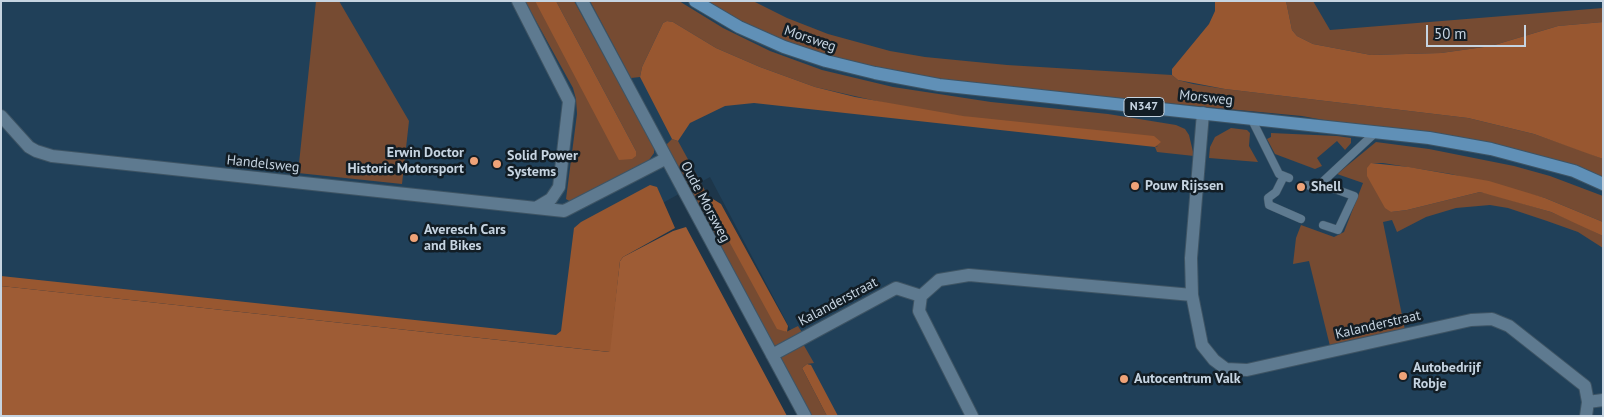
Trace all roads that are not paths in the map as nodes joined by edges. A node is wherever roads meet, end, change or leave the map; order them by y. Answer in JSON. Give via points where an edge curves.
{"nodes":[{"id":1,"x":518,"y":1,"type":"edge"},
{"id":2,"x":582,"y":1,"type":"edge"},
{"id":3,"x":695,"y":1,"type":"edge"},
{"id":4,"x":1203,"y":114,"type":"junction"},
{"id":5,"x":1,"y":116,"type":"edge"},
{"id":6,"x":1251,"y":118,"type":"junction"},
{"id":7,"x":1376,"y":132,"type":"junction"},
{"id":8,"x":665,"y":159,"type":"junction"},
{"id":9,"x":1321,"y":184,"type":"junction"},
{"id":10,"x":1603,"y":184,"type":"edge"},
{"id":11,"x":1307,"y":185,"type":"dead end"},
{"id":12,"x":536,"y":208,"type":"junction"},
{"id":13,"x":1301,"y":219,"type":"dead end"},
{"id":14,"x":1323,"y":225,"type":"dead end"},
{"id":15,"x":1192,"y":295,"type":"junction"},
{"id":16,"x":921,"y":296,"type":"junction"},
{"id":17,"x":772,"y":355,"type":"junction"},
{"id":18,"x":1603,"y":400,"type":"edge"},
{"id":19,"x":1588,"y":402,"type":"junction"},
{"id":20,"x":805,"y":416,"type":"edge"},
{"id":21,"x":972,"y":416,"type":"edge"},
{"id":22,"x":1586,"y":416,"type":"edge"}],
"edges":[{"from":1,"to":12,"type":"street","via":[[569,101],[559,187],[551,199]]},
{"from":2,"to":8,"type":"street","name":"Oude Morsweg"},
{"from":3,"to":4,"type":"main road","name":"Morsweg","number":"N347","via":[[739,27],[784,47],[875,73],[939,85]]},
{"from":4,"to":6,"type":"main road","name":"Morsweg","number":"N347"},
{"from":4,"to":15,"type":"street","name":"Kalanderstraat","via":[[1191,258]]},
{"from":5,"to":12,"type":"street","name":"Handelsweg","via":[[29,146],[52,156]]},
{"from":6,"to":7,"type":"main road","name":"Morsweg","number":"N347"},
{"from":6,"to":13,"type":"lane","via":[[1280,174],[1286,177],[1268,198],[1269,205]]},
{"from":7,"to":9,"type":"lane"},
{"from":7,"to":10,"type":"main road","name":"Morsweg","number":"N347","via":[[1491,149],[1574,172]]},
{"from":8,"to":12,"type":"street","name":"Handelsweg","via":[[564,211]]},
{"from":8,"to":17,"type":"street","name":"Oude Morsweg"},
{"from":9,"to":11,"type":"lane","via":[[1316,188]]},
{"from":9,"to":14,"type":"lane","via":[[1354,196],[1338,230]]},
{"from":15,"to":16,"type":"street","via":[[969,275],[939,280]]},
{"from":15,"to":19,"type":"street","name":"Kalanderstraat","via":[[1202,345],[1226,369],[1247,370],[1492,318],[1509,326],[1585,386]]},
{"from":16,"to":17,"type":"street","name":"Kalanderstraat","via":[[896,288]]},
{"from":16,"to":21,"type":"street","via":[[921,316]]},
{"from":17,"to":20,"type":"street","name":"Oude Morsweg"},
{"from":18,"to":19,"type":"street"},
{"from":19,"to":22,"type":"street"}]}
